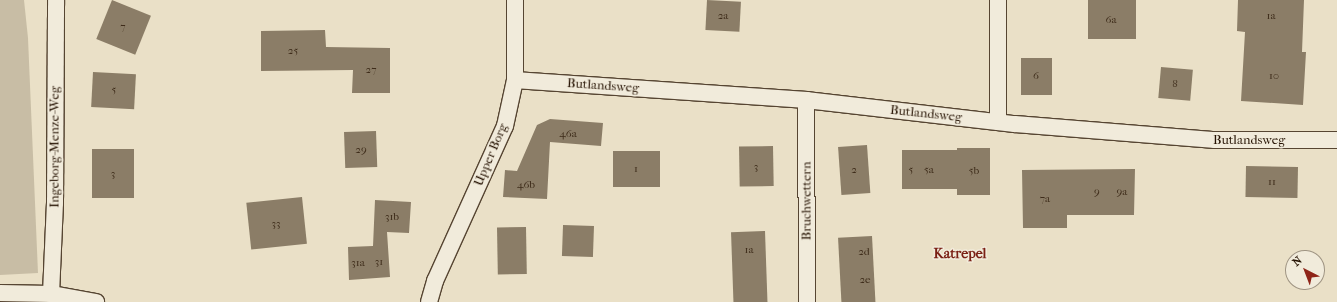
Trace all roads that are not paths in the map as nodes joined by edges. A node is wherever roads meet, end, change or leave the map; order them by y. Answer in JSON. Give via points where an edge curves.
{"nodes":[{"id":1,"x":56,"y":0,"type":"edge"},
{"id":2,"x":515,"y":0,"type":"edge"},
{"id":3,"x":998,"y":0,"type":"edge"},
{"id":4,"x":515,"y":80,"type":"junction"},
{"id":5,"x":806,"y":100,"type":"junction"},
{"id":6,"x":998,"y":122,"type":"junction"},
{"id":7,"x":1337,"y":140,"type":"edge"},
{"id":8,"x":0,"y":293,"type":"edge"},
{"id":9,"x":52,"y":294,"type":"junction"},
{"id":10,"x":96,"y":302,"type":"edge"},
{"id":11,"x":429,"y":302,"type":"edge"},
{"id":12,"x":807,"y":302,"type":"edge"}],
"edges":[{"from":1,"to":9,"type":"street","name":"Ingeborg-Menze-Weg"},
{"from":2,"to":4,"type":"street","name":"Upper Borg"},
{"from":3,"to":6,"type":"street"},
{"from":4,"to":5,"type":"street","name":"Butlandsweg"},
{"from":4,"to":11,"type":"street","name":"Upper Borg","via":[[505,126],[434,281]]},
{"from":5,"to":6,"type":"street","name":"Butlandsweg"},
{"from":5,"to":12,"type":"street","name":"Bruchwettern"},
{"from":6,"to":7,"type":"street","name":"Butlandsweg","via":[[1215,140]]},
{"from":8,"to":9,"type":"street"},
{"from":9,"to":10,"type":"street"}]}
